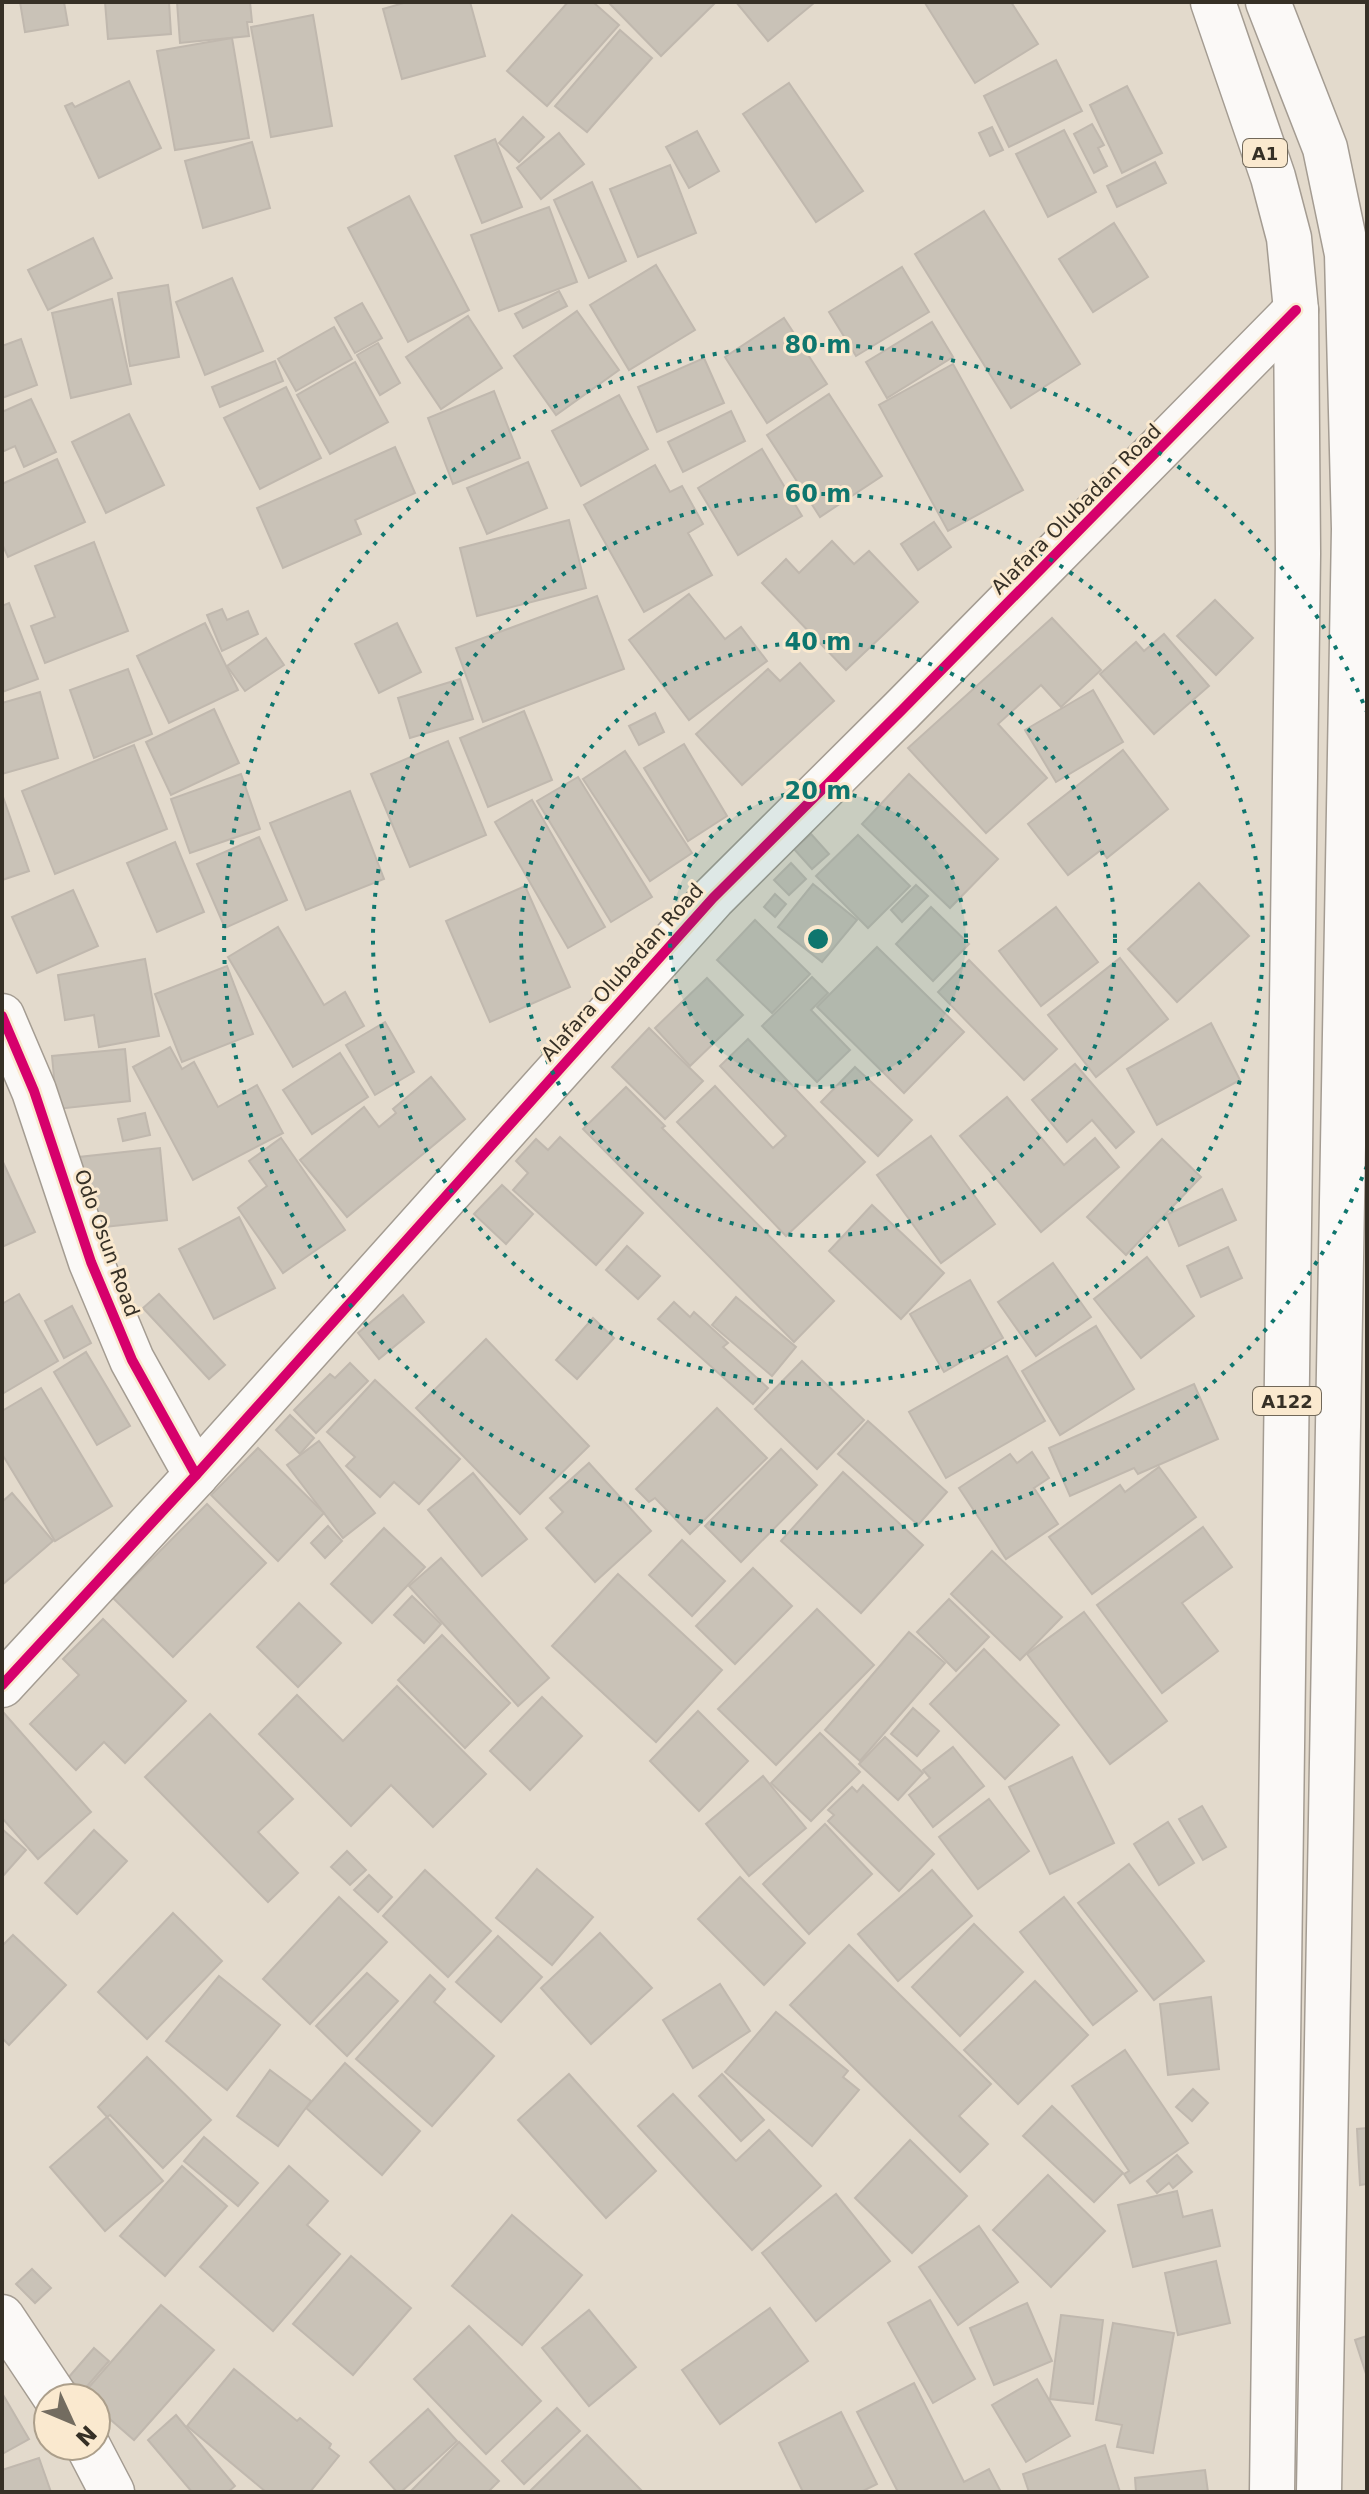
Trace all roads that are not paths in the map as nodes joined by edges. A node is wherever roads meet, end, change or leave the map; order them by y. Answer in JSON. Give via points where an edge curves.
{"nodes":[{"id":1,"x":1213,"y":2,"type":"edge"},
{"id":2,"x":1268,"y":2,"type":"edge"},
{"id":3,"x":1357,"y":248,"type":"edge"},
{"id":4,"x":1296,"y":310,"type":"junction"},
{"id":5,"x":2,"y":1016,"type":"edge"},
{"id":6,"x":1342,"y":1274,"type":"junction"},
{"id":7,"x":1288,"y":1277,"type":"junction"},
{"id":8,"x":196,"y":1475,"type":"junction"},
{"id":9,"x":2,"y":1685,"type":"edge"},
{"id":10,"x":1326,"y":2073,"type":"junction"},
{"id":11,"x":1277,"y":2076,"type":"junction"},
{"id":12,"x":2,"y":2317,"type":"edge"},
{"id":13,"x":45,"y":2382,"type":"edge"},
{"id":14,"x":96,"y":2462,"type":"edge"},
{"id":15,"x":112,"y":2492,"type":"edge"},
{"id":16,"x":1272,"y":2492,"type":"edge"},
{"id":17,"x":1319,"y":2492,"type":"edge"}],
"edges":[{"from":1,"to":4,"type":"main road","number":"A1","via":[[1277,192],[1289,238]]},
{"from":2,"to":3,"type":"main road"},
{"from":3,"to":4,"type":"main road","name":"Alafara Olubadan Road"},
{"from":3,"to":6,"type":"main road","number":"A122"},
{"from":4,"to":7,"type":"main road","number":"A122","via":[[1298,554]]},
{"from":4,"to":8,"type":"main road","name":"Alafara Olubadan Road","via":[[713,898]]},
{"from":5,"to":8,"type":"main road","name":"Odo Osun Road","via":[[132,1360]]},
{"from":6,"to":7,"type":"main road"},
{"from":6,"to":10,"type":"main road","number":"A122"},
{"from":7,"to":11,"type":"main road","number":"A122"},
{"from":8,"to":9,"type":"main road","name":"Alafara Olubadan Road"},
{"from":10,"to":11,"type":"main road"},
{"from":10,"to":17,"type":"main road","number":"A122"},
{"from":11,"to":16,"type":"main road","number":"A122"},
{"from":12,"to":13,"type":"main road"},
{"from":14,"to":15,"type":"main road"}]}
